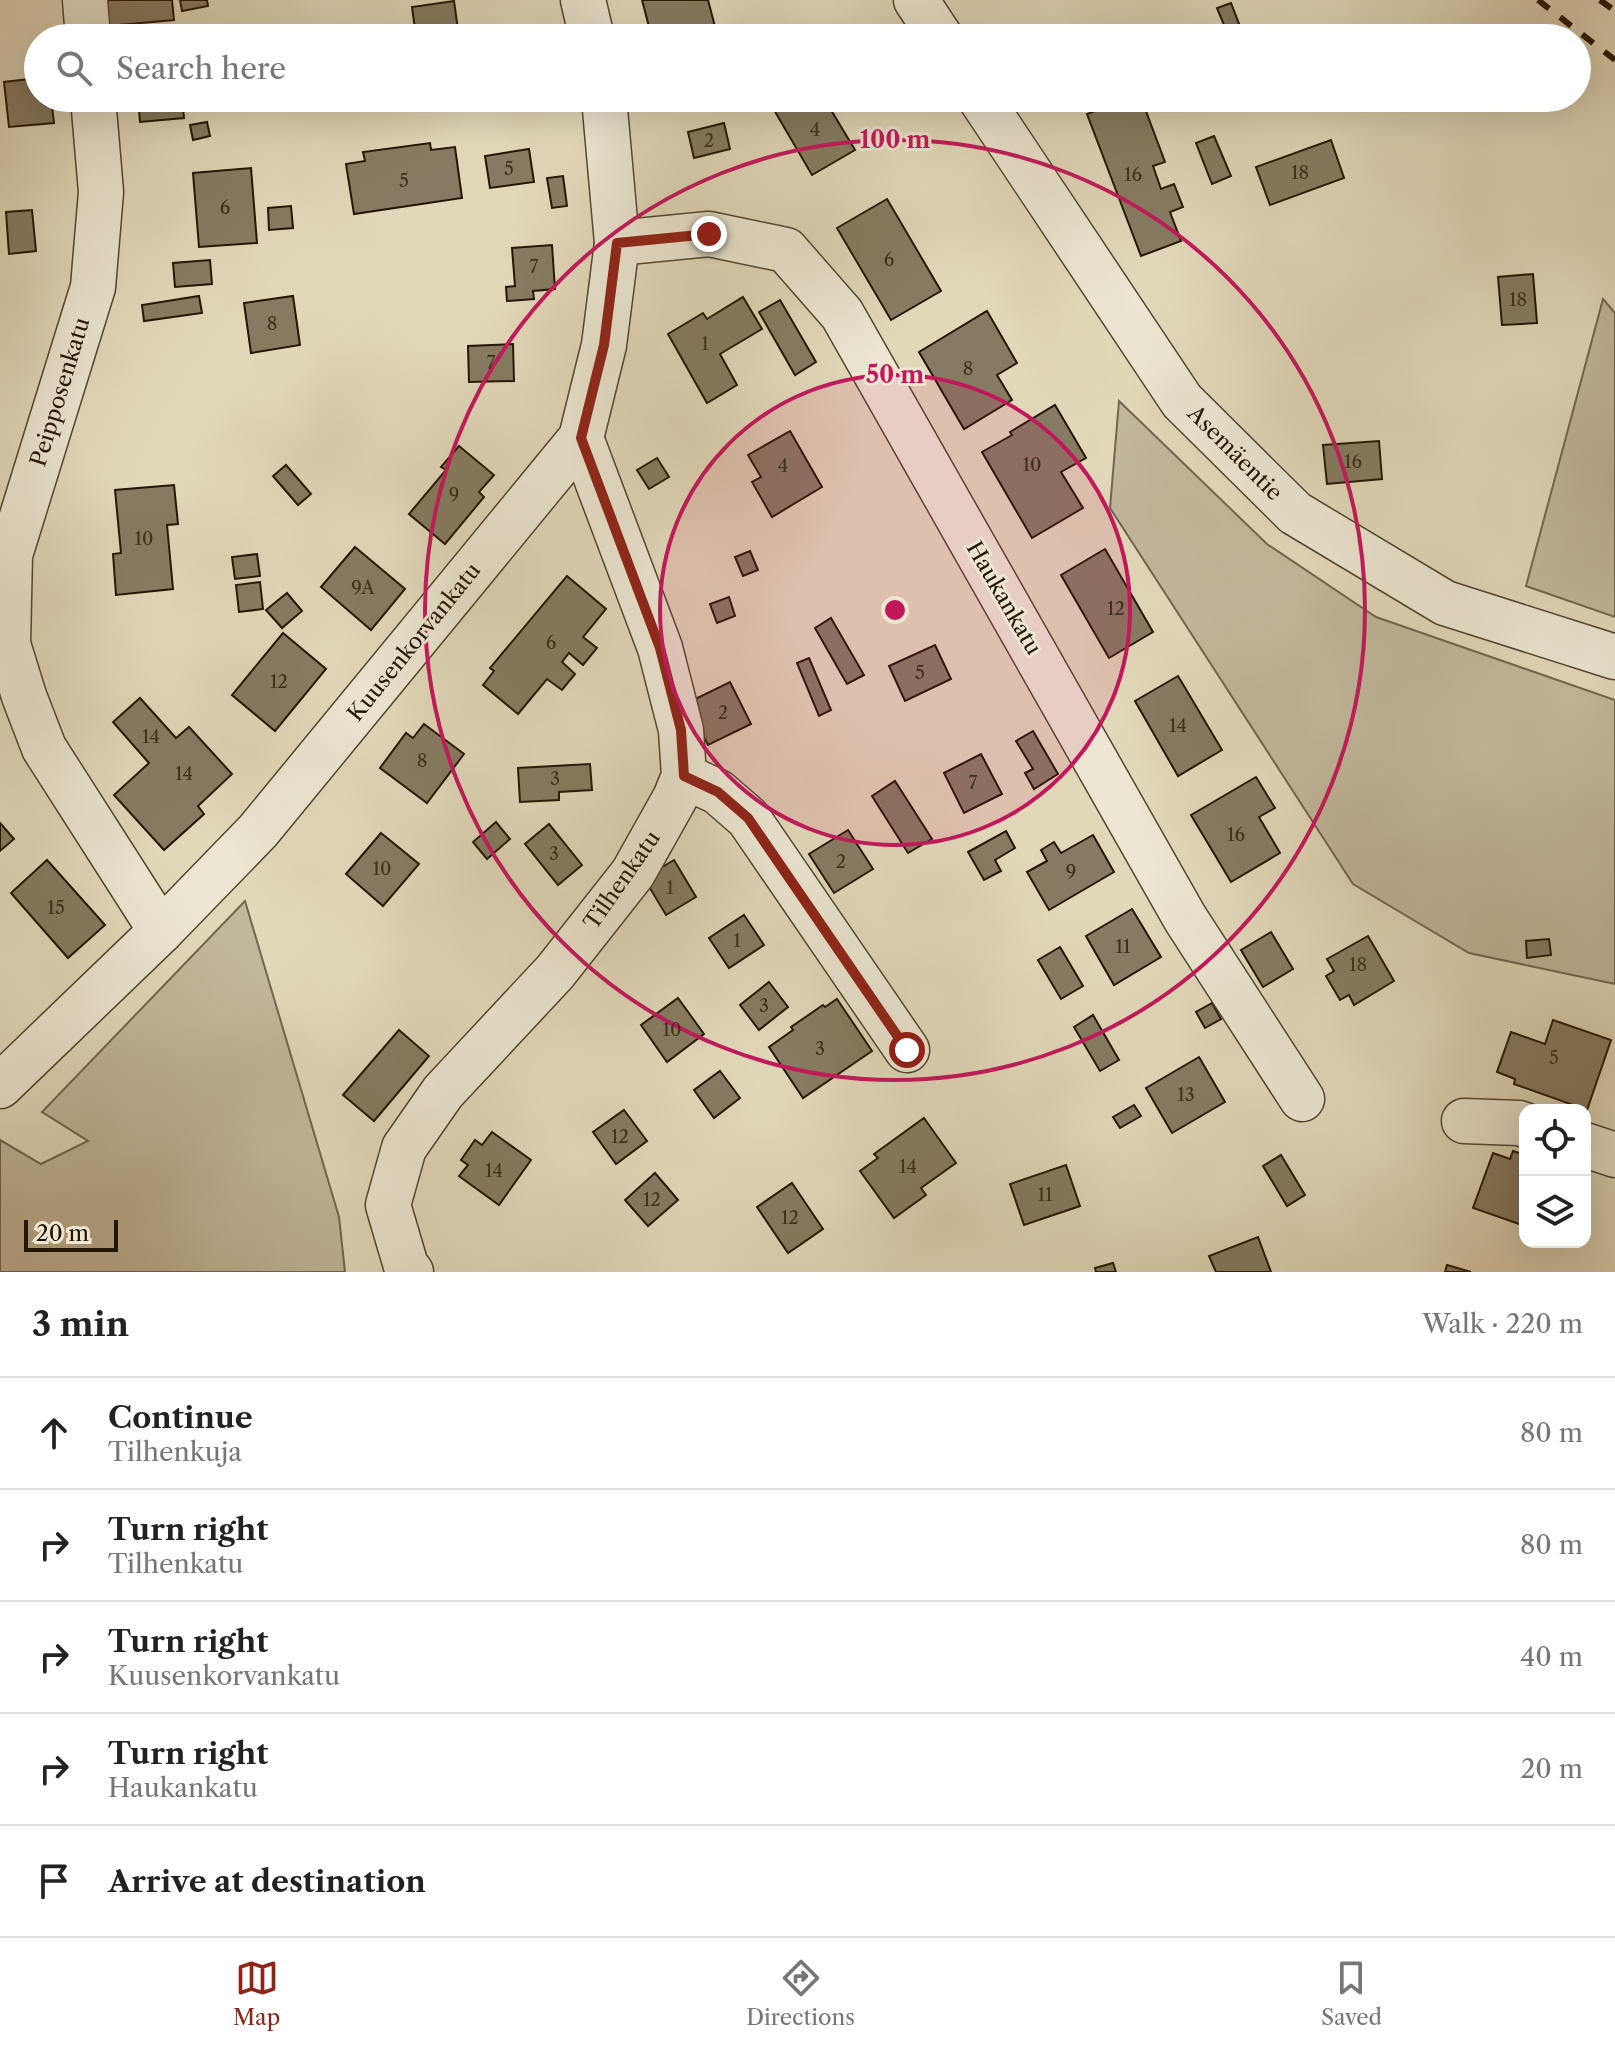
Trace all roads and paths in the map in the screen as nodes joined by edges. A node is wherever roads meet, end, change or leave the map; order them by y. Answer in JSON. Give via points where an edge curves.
{"nodes":[{"id":1,"x":85,"y":0,"type":"edge"},
{"id":2,"x":583,"y":0,"type":"edge"},
{"id":3,"x":916,"y":0,"type":"edge"},
{"id":4,"x":87,"y":24,"type":"edge"},
{"id":5,"x":589,"y":24,"type":"edge"},
{"id":6,"x":932,"y":24,"type":"edge"},
{"id":7,"x":94,"y":112,"type":"edge"},
{"id":8,"x":605,"y":112,"type":"edge"},
{"id":9,"x":989,"y":112,"type":"edge"},
{"id":10,"x":617,"y":243,"type":"junction"},
{"id":11,"x":581,"y":438,"type":"junction"},
{"id":12,"x":1615,"y":657,"type":"edge"},
{"id":13,"x":684,"y":776,"type":"junction"},
{"id":14,"x":161,"y":931,"type":"junction"},
{"id":15,"x":907,"y":1050,"type":"dead end"},
{"id":16,"x":0,"y":1086,"type":"edge"},
{"id":17,"x":1302,"y":1099,"type":"dead end"},
{"id":18,"x":1464,"y":1121,"type":"dead end"},
{"id":19,"x":1519,"y":1123,"type":"edge"},
{"id":20,"x":1591,"y":1147,"type":"edge"},
{"id":21,"x":1615,"y":1155,"type":"edge"},
{"id":22,"x":411,"y":1272,"type":"edge"}],
"edges":[{"from":1,"to":4,"type":"street"},
{"from":2,"to":5,"type":"street"},
{"from":3,"to":6,"type":"street"},
{"from":7,"to":14,"type":"street","name":"Peipposenkatu","via":[[101,192],[93,287],[10,555],[8,644],[44,748]]},
{"from":8,"to":10,"type":"street","name":"Kuusenkorvankatu"},
{"from":9,"to":12,"type":"street","name":"Asemäentie","via":[[1182,401],[1295,513],[1445,603]]},
{"from":10,"to":11,"type":"street","name":"Kuusenkorvankatu","via":[[604,345]]},
{"from":10,"to":17,"type":"street","name":"Haukankatu","via":[[709,234],[786,250],[842,314],[1185,918]]},
{"from":11,"to":13,"type":"street","name":"Tilhenkatu","via":[[660,648],[681,730]]},
{"from":11,"to":14,"type":"street","name":"Kuusenkorvankatu","via":[[258,831]]},
{"from":13,"to":15,"type":"street","via":[[718,792],[748,818]]},
{"from":13,"to":22,"type":"street","name":"Tilhenkatu","via":[[633,873],[555,972],[443,1092],[404,1148],[388,1205]]},
{"from":14,"to":16,"type":"street","name":"Kuusenkorvankatu"},
{"from":18,"to":19,"type":"street"},
{"from":20,"to":21,"type":"street"}]}
